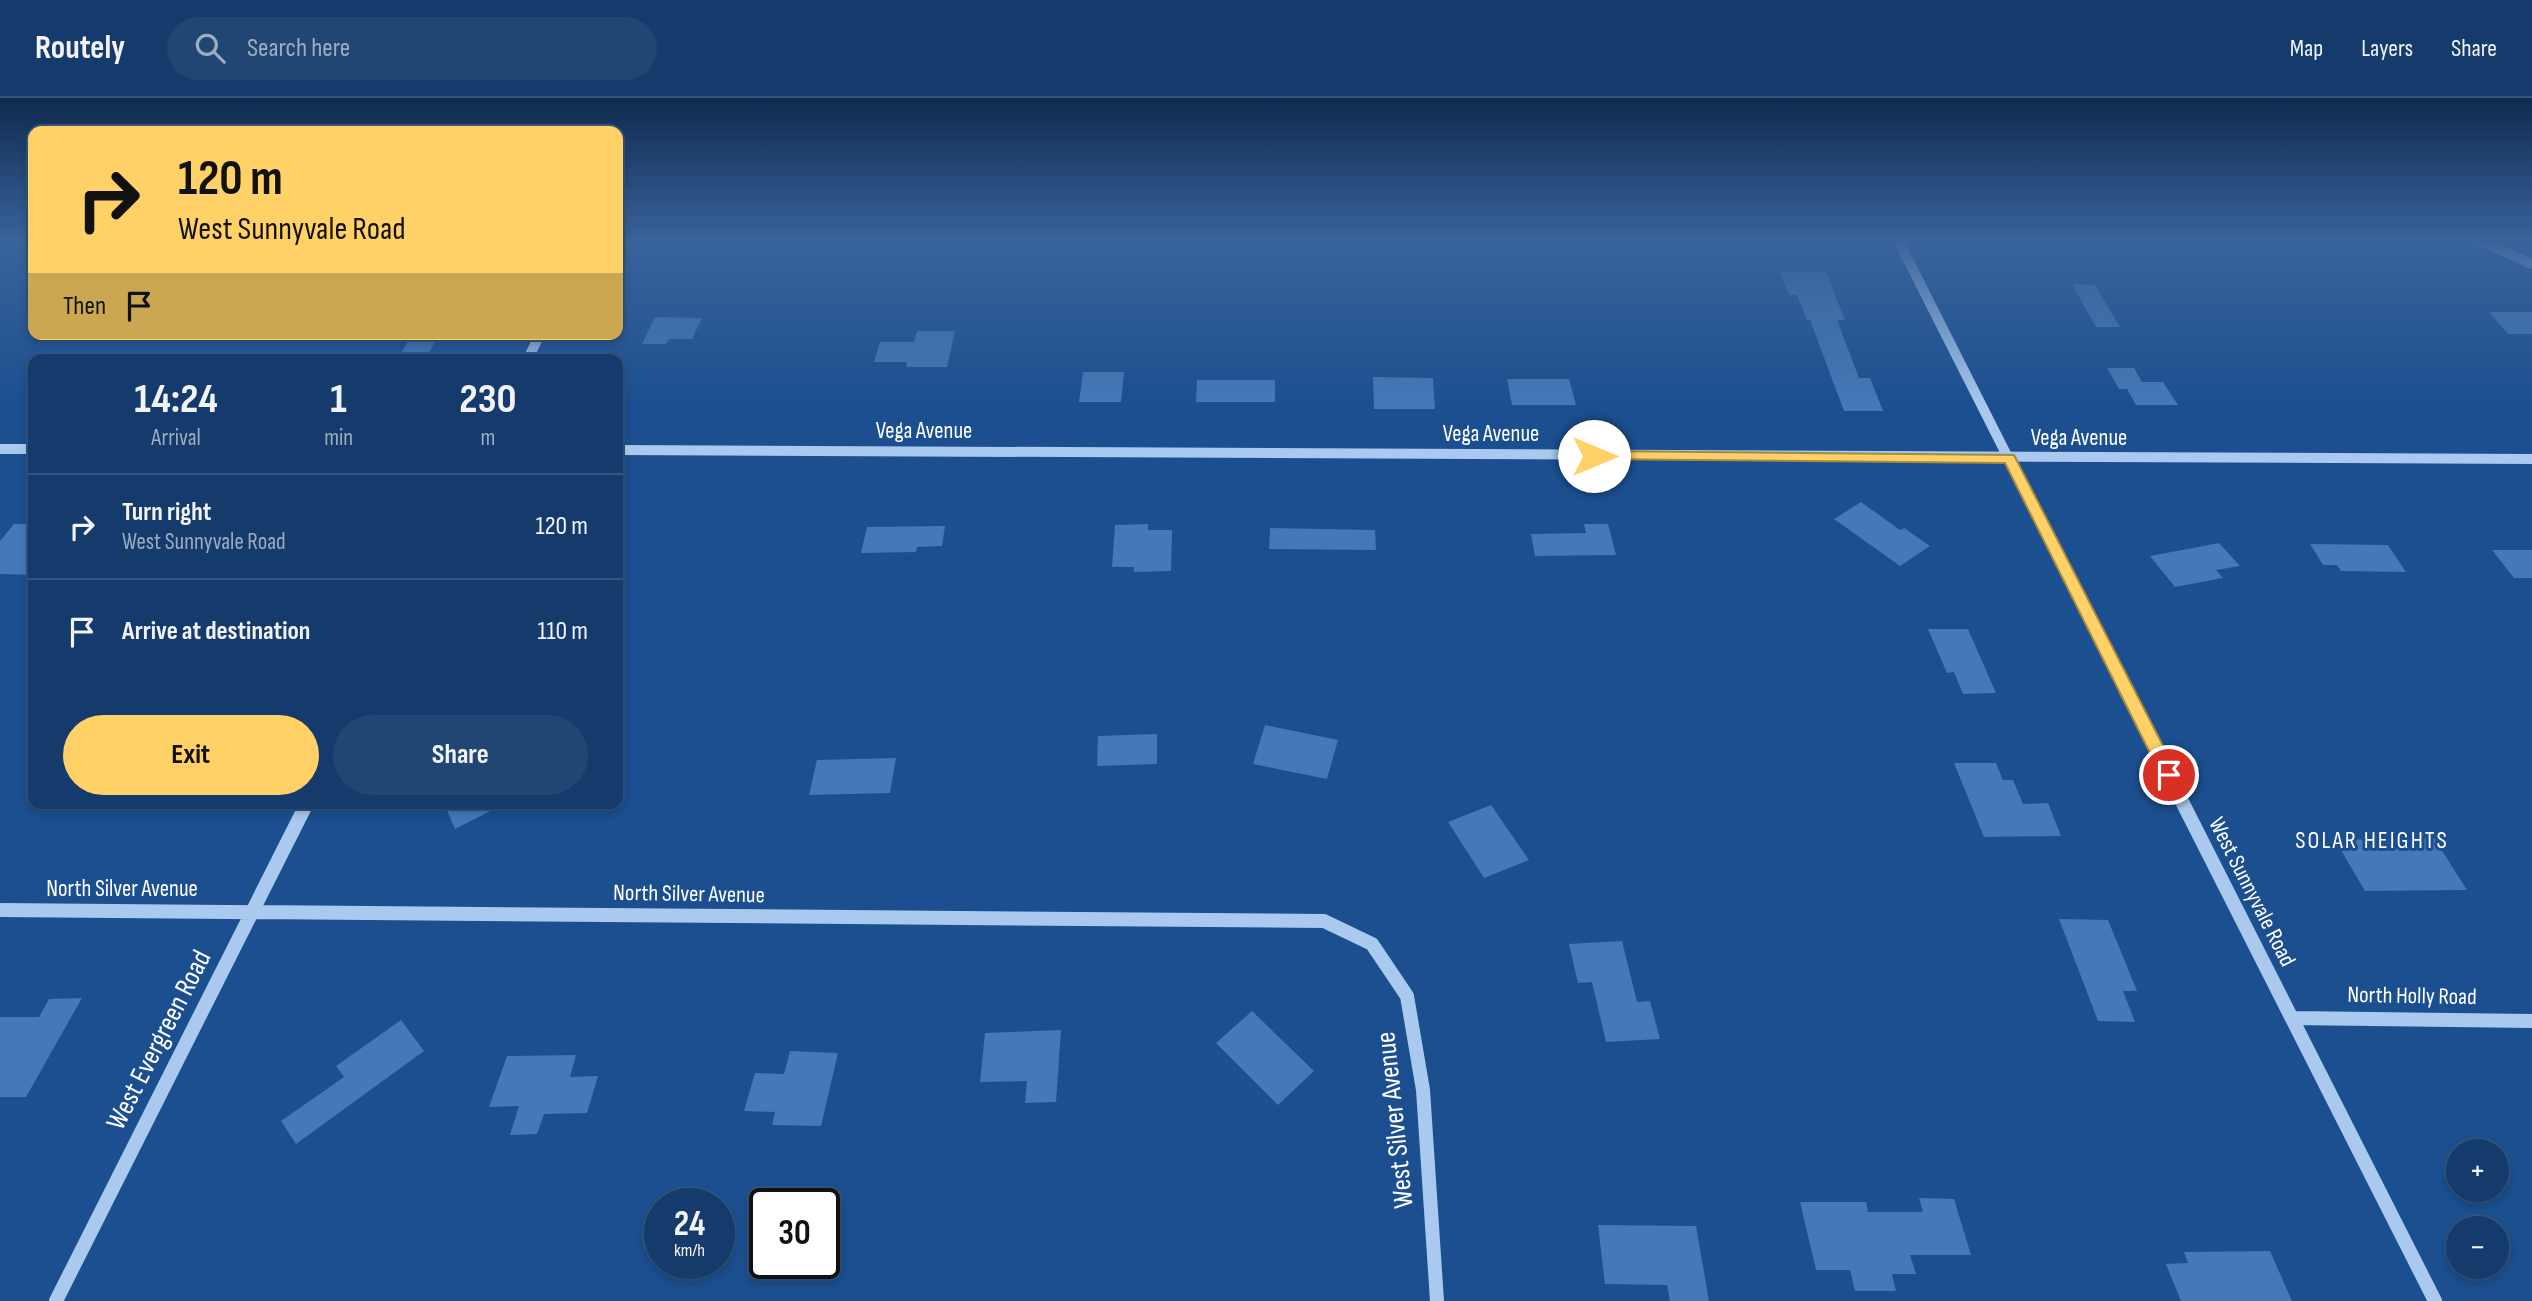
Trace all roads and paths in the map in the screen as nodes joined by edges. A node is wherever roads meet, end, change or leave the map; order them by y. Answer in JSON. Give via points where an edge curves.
{"nodes":[{"id":1,"x":1927,"y":296,"type":"edge"},
{"id":2,"x":0,"y":449,"type":"edge"},
{"id":3,"x":28,"y":449,"type":"edge"},
{"id":4,"x":623,"y":450,"type":"edge"},
{"id":5,"x":2010,"y":458,"type":"junction"},
{"id":6,"x":2532,"y":459,"type":"edge"},
{"id":7,"x":304,"y":809,"type":"edge"},
{"id":8,"x":0,"y":911,"type":"edge"},
{"id":9,"x":254,"y":911,"type":"junction"},
{"id":10,"x":1372,"y":944,"type":"joint"},
{"id":11,"x":2292,"y":1017,"type":"junction"},
{"id":12,"x":2532,"y":1021,"type":"edge"},
{"id":13,"x":57,"y":1301,"type":"edge"},
{"id":14,"x":1437,"y":1301,"type":"edge"},
{"id":15,"x":2435,"y":1301,"type":"edge"}],
"edges":[{"from":1,"to":5,"type":"street","name":"West Sunnyvale Road"},
{"from":2,"to":3,"type":"street"},
{"from":4,"to":5,"type":"street","name":"Vega Avenue"},
{"from":5,"to":6,"type":"street","name":"Vega Avenue"},
{"from":5,"to":11,"type":"street","name":"West Sunnyvale Road"},
{"from":7,"to":9,"type":"street","name":"West Evergreen Road"},
{"from":8,"to":9,"type":"street","name":"North Silver Avenue"},
{"from":9,"to":10,"type":"street","name":"North Silver Avenue","via":[[1324,921]]},
{"from":9,"to":13,"type":"street","name":"West Evergreen Road"},
{"from":10,"to":14,"type":"street","name":"West Silver Avenue","via":[[1407,996],[1423,1090]]},
{"from":11,"to":12,"type":"street","name":"North Holly Road"},
{"from":11,"to":15,"type":"street","name":"West Sunnyvale Road"}]}
